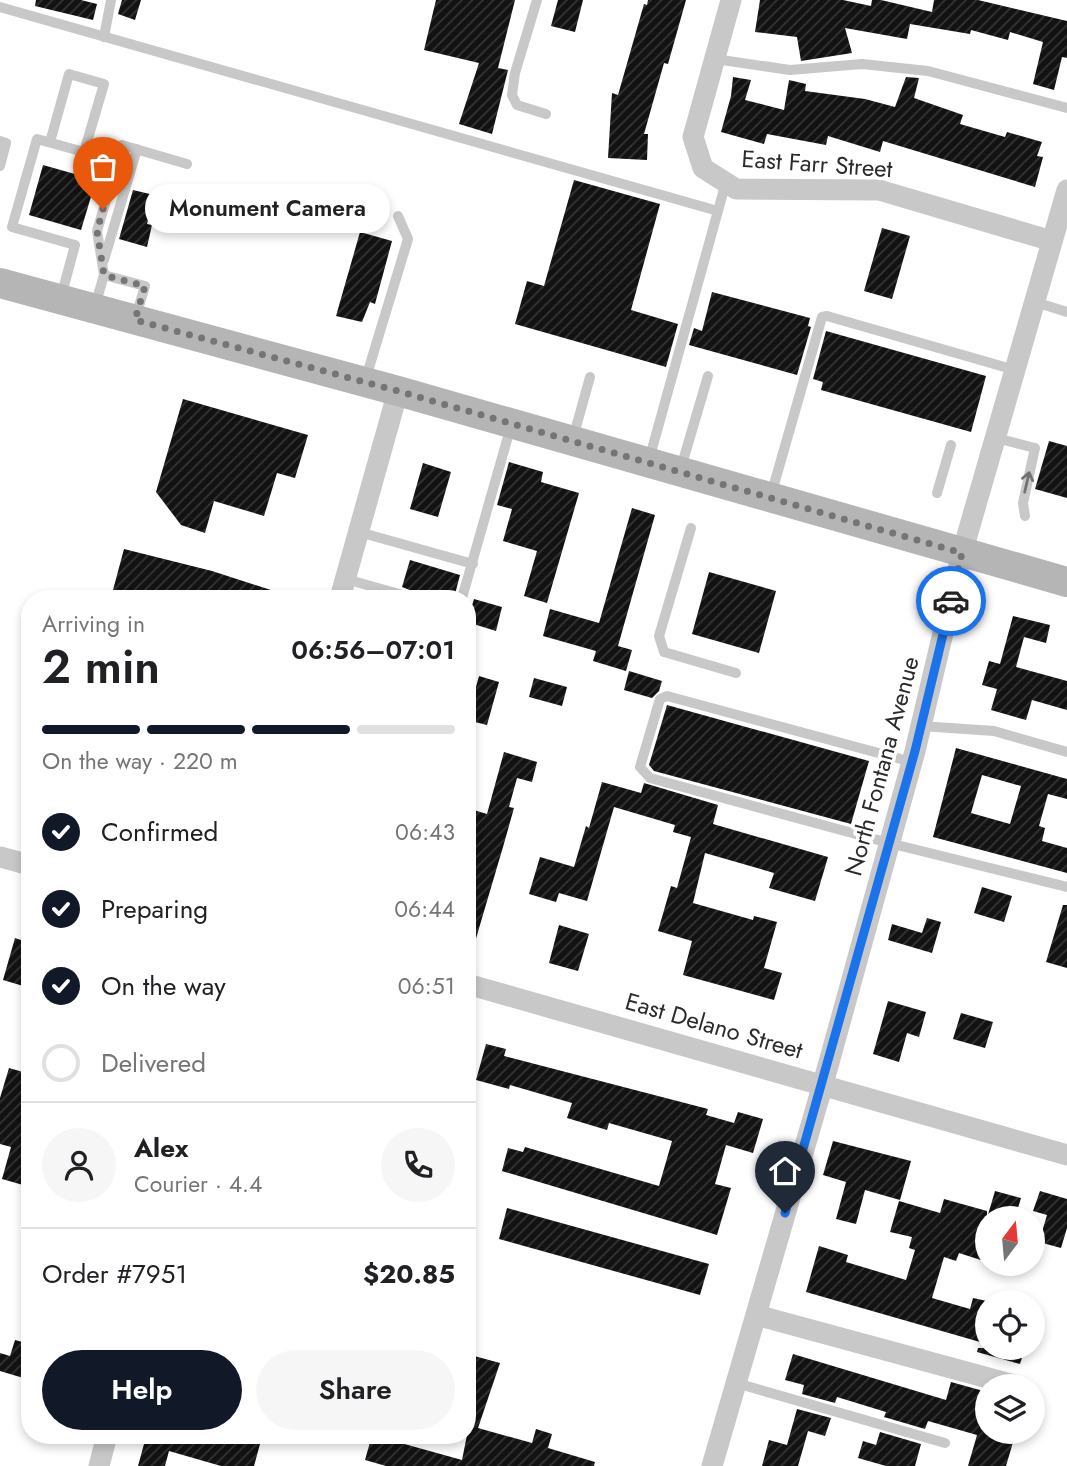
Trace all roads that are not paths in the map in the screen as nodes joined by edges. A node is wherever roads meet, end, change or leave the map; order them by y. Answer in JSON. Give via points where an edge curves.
{"nodes":[{"id":1,"x":111,"y":0,"type":"edge"},
{"id":2,"x":537,"y":0,"type":"edge"},
{"id":3,"x":731,"y":0,"type":"edge"},
{"id":4,"x":0,"y":7,"type":"edge"},
{"id":5,"x":104,"y":37,"type":"junction"},
{"id":6,"x":715,"y":59,"type":"junction"},
{"id":7,"x":1067,"y":107,"type":"edge"},
{"id":8,"x":546,"y":114,"type":"dead end"},
{"id":9,"x":0,"y":141,"type":"edge"},
{"id":10,"x":50,"y":142,"type":"junction"},
{"id":11,"x":187,"y":164,"type":"dead end"},
{"id":12,"x":0,"y":166,"type":"edge"},
{"id":13,"x":726,"y":182,"type":"junction"},
{"id":14,"x":1067,"y":190,"type":"edge"},
{"id":15,"x":718,"y":211,"type":"junction"},
{"id":16,"x":398,"y":216,"type":"dead end"},
{"id":17,"x":1052,"y":240,"type":"junction"},
{"id":18,"x":103,"y":270,"type":"junction"},
{"id":19,"x":0,"y":283,"type":"edge"},
{"id":20,"x":61,"y":299,"type":"junction"},
{"id":21,"x":1035,"y":302,"type":"junction"},
{"id":22,"x":94,"y":308,"type":"junction"},
{"id":23,"x":1067,"y":312,"type":"edge"},
{"id":24,"x":135,"y":320,"type":"junction"},
{"id":25,"x":1015,"y":370,"type":"junction"},
{"id":26,"x":708,"y":376,"type":"dead end"},
{"id":27,"x":590,"y":377,"type":"dead end"},
{"id":28,"x":365,"y":382,"type":"junction"},
{"id":29,"x":398,"y":391,"type":"junction"},
{"id":30,"x":512,"y":424,"type":"junction"},
{"id":31,"x":996,"y":438,"type":"junction"},
{"id":32,"x":572,"y":441,"type":"junction"},
{"id":33,"x":951,"y":444,"type":"dead end"},
{"id":34,"x":648,"y":463,"type":"junction"},
{"id":35,"x":680,"y":472,"type":"junction"},
{"id":36,"x":937,"y":492,"type":"dead end"},
{"id":37,"x":770,"y":498,"type":"junction"},
{"id":38,"x":1025,"y":516,"type":"dead end"},
{"id":39,"x":691,"y":528,"type":"dead end"},
{"id":40,"x":359,"y":532,"type":"junction"},
{"id":41,"x":962,"y":553,"type":"junction"},
{"id":42,"x":473,"y":564,"type":"junction"},
{"id":43,"x":1064,"y":577,"type":"edge"},
{"id":44,"x":343,"y":589,"type":"edge"},
{"id":45,"x":465,"y":590,"type":"edge"},
{"id":46,"x":736,"y":673,"type":"dead end"},
{"id":47,"x":921,"y":726,"type":"junction"},
{"id":48,"x":1067,"y":752,"type":"edge"},
{"id":49,"x":912,"y":762,"type":"junction"},
{"id":50,"x":889,"y":843,"type":"junction"},
{"id":51,"x":0,"y":857,"type":"edge"},
{"id":52,"x":21,"y":862,"type":"edge"},
{"id":53,"x":1067,"y":887,"type":"edge"},
{"id":54,"x":476,"y":987,"type":"edge"},
{"id":55,"x":823,"y":1084,"type":"junction"},
{"id":56,"x":1067,"y":1155,"type":"edge"},
{"id":57,"x":756,"y":1315,"type":"junction"},
{"id":58,"x":975,"y":1374,"type":"edge"},
{"id":59,"x":736,"y":1383,"type":"junction"},
{"id":60,"x":944,"y":1443,"type":"dead end"},
{"id":61,"x":105,"y":1444,"type":"edge"},
{"id":62,"x":99,"y":1466,"type":"edge"},
{"id":63,"x":712,"y":1466,"type":"edge"}],
"edges":[{"from":1,"to":5,"type":"lane"},
{"from":2,"to":8,"type":"lane","via":[[512,95],[517,105]]},
{"from":3,"to":6,"type":"street"},
{"from":4,"to":5,"type":"lane"},
{"from":5,"to":15,"type":"lane"},
{"from":6,"to":7,"type":"lane","via":[[790,70],[862,64],[928,71]]},
{"from":6,"to":13,"type":"street","name":"East Farr Street","via":[[693,137],[703,168]]},
{"from":9,"to":12,"type":"lane","via":[[6,143]]},
{"from":10,"to":10,"type":"lane","via":[[84,152],[104,84],[69,74]]},
{"from":10,"to":20,"type":"lane","via":[[37,139],[12,227],[75,245]]},
{"from":11,"to":18,"type":"lane","via":[[122,145],[97,231]]},
{"from":13,"to":15,"type":"lane"},
{"from":13,"to":17,"type":"street","name":"East Farr Street","via":[[736,189],[879,190]]},
{"from":14,"to":17,"type":"street","name":"North Fontana Avenue"},
{"from":15,"to":34,"type":"lane"},
{"from":16,"to":28,"type":"lane","via":[[408,239]]},
{"from":17,"to":21,"type":"street","name":"North Fontana Avenue"},
{"from":18,"to":22,"type":"lane"},
{"from":18,"to":24,"type":"lane","via":[[145,286]]},
{"from":19,"to":20,"type":"main road"},
{"from":20,"to":22,"type":"main road"},
{"from":21,"to":23,"type":"lane"},
{"from":21,"to":25,"type":"street","name":"North Fontana Avenue"},
{"from":22,"to":24,"type":"main road"},
{"from":24,"to":28,"type":"main road"},
{"from":25,"to":31,"type":"street","name":"North Fontana Avenue"},
{"from":25,"to":37,"type":"lane","via":[[822,317]]},
{"from":26,"to":35,"type":"lane"},
{"from":27,"to":32,"type":"lane"},
{"from":28,"to":29,"type":"main road"},
{"from":29,"to":30,"type":"main road"},
{"from":29,"to":40,"type":"street"},
{"from":30,"to":32,"type":"main road"},
{"from":30,"to":42,"type":"lane"},
{"from":38,"to":31,"type":"lane","one_way":true,"via":[[1023,503],[1035,448]]},
{"from":31,"to":41,"type":"street","name":"North Fontana Avenue"},
{"from":32,"to":34,"type":"main road"},
{"from":33,"to":36,"type":"lane"},
{"from":34,"to":35,"type":"main road"},
{"from":35,"to":37,"type":"main road"},
{"from":37,"to":41,"type":"main road"},
{"from":39,"to":46,"type":"lane","via":[[659,636],[664,652]]},
{"from":40,"to":42,"type":"lane"},
{"from":40,"to":44,"type":"street"},
{"from":41,"to":43,"type":"main road"},
{"from":41,"to":47,"type":"street","name":"North Fontana Avenue"},
{"from":42,"to":45,"type":"lane"},
{"from":47,"to":48,"type":"lane","via":[[993,731]]},
{"from":47,"to":49,"type":"street","name":"North Fontana Avenue"},
{"from":49,"to":50,"type":"street","name":"North Fontana Avenue"},
{"from":49,"to":50,"type":"lane","via":[[667,695],[660,699],[640,768],[650,778]]},
{"from":50,"to":53,"type":"lane"},
{"from":50,"to":55,"type":"street","name":"North Fontana Avenue"},
{"from":51,"to":52,"type":"street"},
{"from":54,"to":55,"type":"street","name":"East Delano Street"},
{"from":55,"to":56,"type":"street","name":"East Delano Street"},
{"from":55,"to":57,"type":"street","name":"North Fontana Avenue"},
{"from":57,"to":58,"type":"street"},
{"from":57,"to":59,"type":"street","name":"North Fontana Avenue"},
{"from":59,"to":60,"type":"lane"},
{"from":59,"to":63,"type":"street","name":"North Fontana Avenue"},
{"from":61,"to":62,"type":"street"}]}
